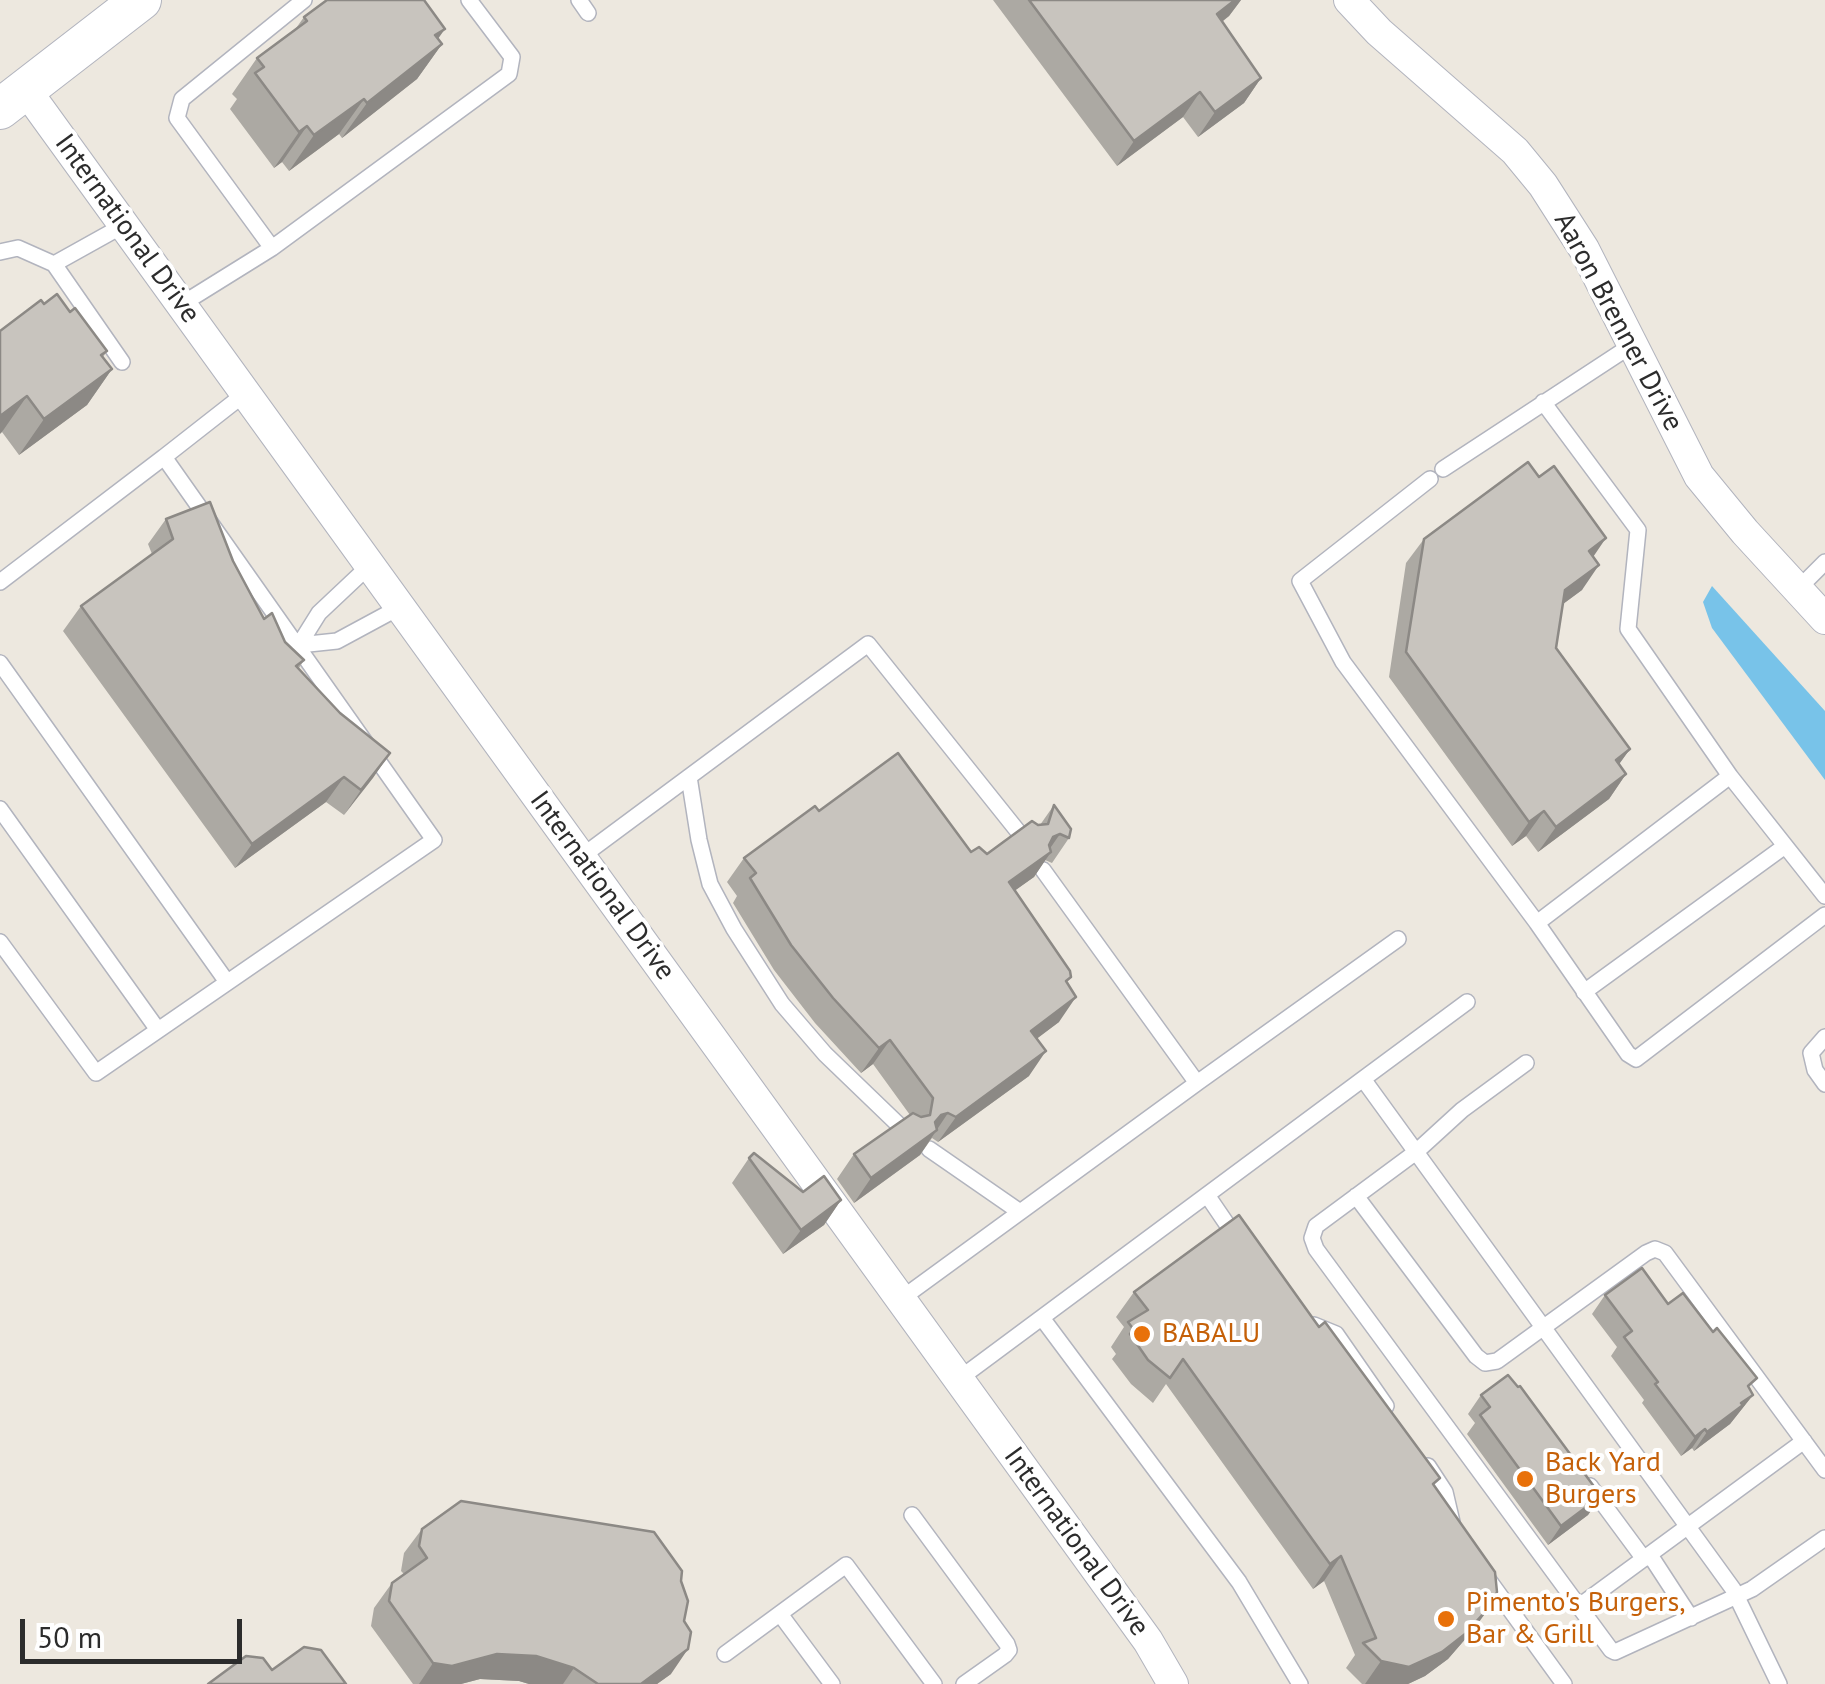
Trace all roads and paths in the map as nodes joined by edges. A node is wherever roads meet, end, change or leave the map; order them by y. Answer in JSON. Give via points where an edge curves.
{"nodes":[{"id":1,"x":141,"y":0,"type":"edge"},
{"id":2,"x":304,"y":0,"type":"edge"},
{"id":3,"x":469,"y":0,"type":"edge"},
{"id":4,"x":1349,"y":0,"type":"edge"},
{"id":5,"x":13,"y":100,"type":"edge"},
{"id":6,"x":124,"y":225,"type":"junction"},
{"id":7,"x":272,"y":248,"type":"junction"},
{"id":8,"x":0,"y":252,"type":"edge"},
{"id":9,"x":54,"y":264,"type":"junction"},
{"id":10,"x":182,"y":304,"type":"junction"},
{"id":11,"x":1632,"y":345,"type":"junction"},
{"id":12,"x":122,"y":362,"type":"dead end"},
{"id":13,"x":246,"y":392,"type":"junction"},
{"id":14,"x":1543,"y":402,"type":"junction"},
{"id":15,"x":164,"y":457,"type":"junction"},
{"id":16,"x":1825,"y":562,"type":"edge"},
{"id":17,"x":370,"y":564,"type":"junction"},
{"id":18,"x":0,"y":582,"type":"edge"},
{"id":19,"x":1798,"y":589,"type":"junction"},
{"id":20,"x":400,"y":607,"type":"junction"},
{"id":21,"x":1825,"y":619,"type":"edge"},
{"id":22,"x":299,"y":645,"type":"junction"},
{"id":23,"x":0,"y":663,"type":"edge"},
{"id":24,"x":1730,"y":776,"type":"junction"},
{"id":25,"x":689,"y":777,"type":"junction"},
{"id":26,"x":0,"y":809,"type":"edge"},
{"id":27,"x":1024,"y":839,"type":"edge"},
{"id":28,"x":1785,"y":846,"type":"junction"},
{"id":29,"x":581,"y":857,"type":"junction"},
{"id":30,"x":1043,"y":870,"type":"edge"},
{"id":31,"x":1825,"y":896,"type":"edge"},
{"id":32,"x":1825,"y":915,"type":"edge"},
{"id":33,"x":1536,"y":923,"type":"junction"},
{"id":34,"x":1398,"y":939,"type":"dead end"},
{"id":35,"x":0,"y":942,"type":"edge"},
{"id":36,"x":227,"y":982,"type":"junction"},
{"id":37,"x":1584,"y":992,"type":"junction"},
{"id":38,"x":1467,"y":1002,"type":"dead end"},
{"id":39,"x":158,"y":1030,"type":"junction"},
{"id":40,"x":1825,"y":1036,"type":"edge"},
{"id":41,"x":1526,"y":1063,"type":"dead end"},
{"id":42,"x":1363,"y":1079,"type":"junction"},
{"id":43,"x":1197,"y":1083,"type":"junction"},
{"id":44,"x":1825,"y":1084,"type":"edge"},
{"id":45,"x":905,"y":1131,"type":"edge"},
{"id":46,"x":928,"y":1149,"type":"edge"},
{"id":47,"x":1416,"y":1152,"type":"junction"},
{"id":48,"x":1207,"y":1194,"type":"junction"},
{"id":49,"x":1356,"y":1196,"type":"junction"},
{"id":50,"x":1020,"y":1212,"type":"junction"},
{"id":51,"x":1246,"y":1252,"type":"edge"},
{"id":52,"x":901,"y":1298,"type":"junction"},
{"id":53,"x":1042,"y":1318,"type":"junction"},
{"id":54,"x":1296,"y":1318,"type":"edge"},
{"id":55,"x":1543,"y":1328,"type":"junction"},
{"id":56,"x":1497,"y":1361,"type":"junction"},
{"id":57,"x":1508,"y":1376,"type":"edge"},
{"id":58,"x":959,"y":1379,"type":"junction"},
{"id":59,"x":1391,"y":1413,"type":"edge"},
{"id":60,"x":1804,"y":1442,"type":"junction"},
{"id":61,"x":1424,"y":1460,"type":"edge"},
{"id":62,"x":1576,"y":1468,"type":"edge"},
{"id":63,"x":1825,"y":1470,"type":"edge"},
{"id":64,"x":912,"y":1514,"type":"dead end"},
{"id":65,"x":1688,"y":1528,"type":"junction"},
{"id":66,"x":1454,"y":1534,"type":"edge"},
{"id":67,"x":1825,"y":1538,"type":"edge"},
{"id":68,"x":1647,"y":1557,"type":"junction"},
{"id":69,"x":1476,"y":1564,"type":"edge"},
{"id":70,"x":1737,"y":1597,"type":"junction"},
{"id":71,"x":1578,"y":1607,"type":"junction"},
{"id":72,"x":780,"y":1614,"type":"junction"},
{"id":73,"x":1691,"y":1618,"type":"junction"},
{"id":74,"x":725,"y":1654,"type":"dead end"},
{"id":75,"x":832,"y":1684,"type":"edge"},
{"id":76,"x":934,"y":1684,"type":"edge"},
{"id":77,"x":964,"y":1684,"type":"edge"},
{"id":78,"x":1173,"y":1684,"type":"edge"},
{"id":79,"x":1300,"y":1684,"type":"edge"},
{"id":80,"x":1565,"y":1684,"type":"edge"},
{"id":81,"x":1778,"y":1684,"type":"edge"}],
"edges":[{"from":1,"to":5,"type":"street"},
{"from":2,"to":7,"type":"lane","via":[[182,99],[177,118]]},
{"from":3,"to":7,"type":"lane","via":[[512,56],[509,74]]},
{"from":4,"to":11,"type":"street","name":"Aaron Brenner Drive","via":[[1534,173],[1584,248]]},
{"from":5,"to":6,"type":"street","name":"International Drive"},
{"from":6,"to":9,"type":"lane"},
{"from":6,"to":10,"type":"street","name":"International Drive"},
{"from":7,"to":10,"type":"lane"},
{"from":8,"to":9,"type":"lane","via":[[18,248]]},
{"from":9,"to":12,"type":"lane"},
{"from":10,"to":13,"type":"street","name":"International Drive"},
{"from":11,"to":14,"type":"lane"},
{"from":11,"to":19,"type":"street","name":"Aaron Brenner Drive","via":[[1699,476]]},
{"from":13,"to":15,"type":"lane"},
{"from":13,"to":17,"type":"street","name":"International Drive"},
{"from":14,"to":24,"type":"lane","via":[[1638,530],[1628,628]]},
{"from":14,"to":33,"type":"lane","via":[[1300,581],[1342,662]]},
{"from":15,"to":18,"type":"lane"},
{"from":15,"to":22,"type":"lane"},
{"from":16,"to":19,"type":"lane"},
{"from":17,"to":20,"type":"street","name":"International Drive"},
{"from":17,"to":22,"type":"lane","via":[[319,614]]},
{"from":19,"to":21,"type":"street","name":"Aaron Brenner Drive"},
{"from":20,"to":22,"type":"lane","via":[[337,640]]},
{"from":20,"to":29,"type":"street","name":"International Drive"},
{"from":22,"to":36,"type":"lane","via":[[434,840]]},
{"from":23,"to":36,"type":"lane"},
{"from":24,"to":28,"type":"lane"},
{"from":24,"to":33,"type":"lane"},
{"from":25,"to":27,"type":"lane","via":[[868,644]]},
{"from":25,"to":29,"type":"lane"},
{"from":25,"to":45,"type":"lane","via":[[710,884],[734,930],[782,1004]]},
{"from":26,"to":39,"type":"lane"},
{"from":28,"to":31,"type":"lane"},
{"from":28,"to":37,"type":"lane"},
{"from":29,"to":52,"type":"street","name":"International Drive"},
{"from":30,"to":43,"type":"lane"},
{"from":32,"to":37,"type":"lane","via":[[1636,1060]]},
{"from":33,"to":37,"type":"lane"},
{"from":34,"to":43,"type":"lane"},
{"from":35,"to":39,"type":"lane","via":[[96,1073]]},
{"from":36,"to":39,"type":"lane"},
{"from":38,"to":42,"type":"lane"},
{"from":40,"to":44,"type":"lane","via":[[1811,1053]]},
{"from":41,"to":47,"type":"lane"},
{"from":42,"to":47,"type":"lane"},
{"from":42,"to":48,"type":"lane"},
{"from":43,"to":50,"type":"lane"},
{"from":46,"to":50,"type":"lane"},
{"from":47,"to":49,"type":"lane"},
{"from":47,"to":55,"type":"lane"},
{"from":48,"to":51,"type":"lane"},
{"from":48,"to":53,"type":"lane"},
{"from":49,"to":56,"type":"lane","via":[[1476,1356]]},
{"from":49,"to":71,"type":"lane","via":[[1316,1226],[1316,1249]]},
{"from":50,"to":52,"type":"lane"},
{"from":52,"to":58,"type":"street","name":"International Drive"},
{"from":53,"to":58,"type":"lane"},
{"from":53,"to":79,"type":"lane","via":[[1239,1582]]},
{"from":54,"to":59,"type":"lane","via":[[1336,1334]]},
{"from":55,"to":56,"type":"lane"},
{"from":55,"to":60,"type":"lane","via":[[1646,1253],[1665,1252]]},
{"from":55,"to":65,"type":"lane"},
{"from":56,"to":57,"type":"lane"},
{"from":58,"to":78,"type":"street","name":"International Drive"},
{"from":60,"to":63,"type":"lane"},
{"from":60,"to":65,"type":"lane"},
{"from":61,"to":66,"type":"lane","via":[[1445,1492]]},
{"from":62,"to":68,"type":"lane"},
{"from":64,"to":77,"type":"lane","via":[[1007,1644],[1005,1655]]},
{"from":65,"to":68,"type":"lane"},
{"from":65,"to":70,"type":"lane"},
{"from":67,"to":70,"type":"lane"},
{"from":68,"to":71,"type":"lane"},
{"from":68,"to":73,"type":"lane"},
{"from":69,"to":80,"type":"lane"},
{"from":70,"to":73,"type":"lane"},
{"from":70,"to":81,"type":"lane"},
{"from":71,"to":73,"type":"lane","via":[[1615,1652]]},
{"from":72,"to":74,"type":"lane"},
{"from":72,"to":75,"type":"lane"},
{"from":72,"to":76,"type":"lane","via":[[846,1565]]}]}
